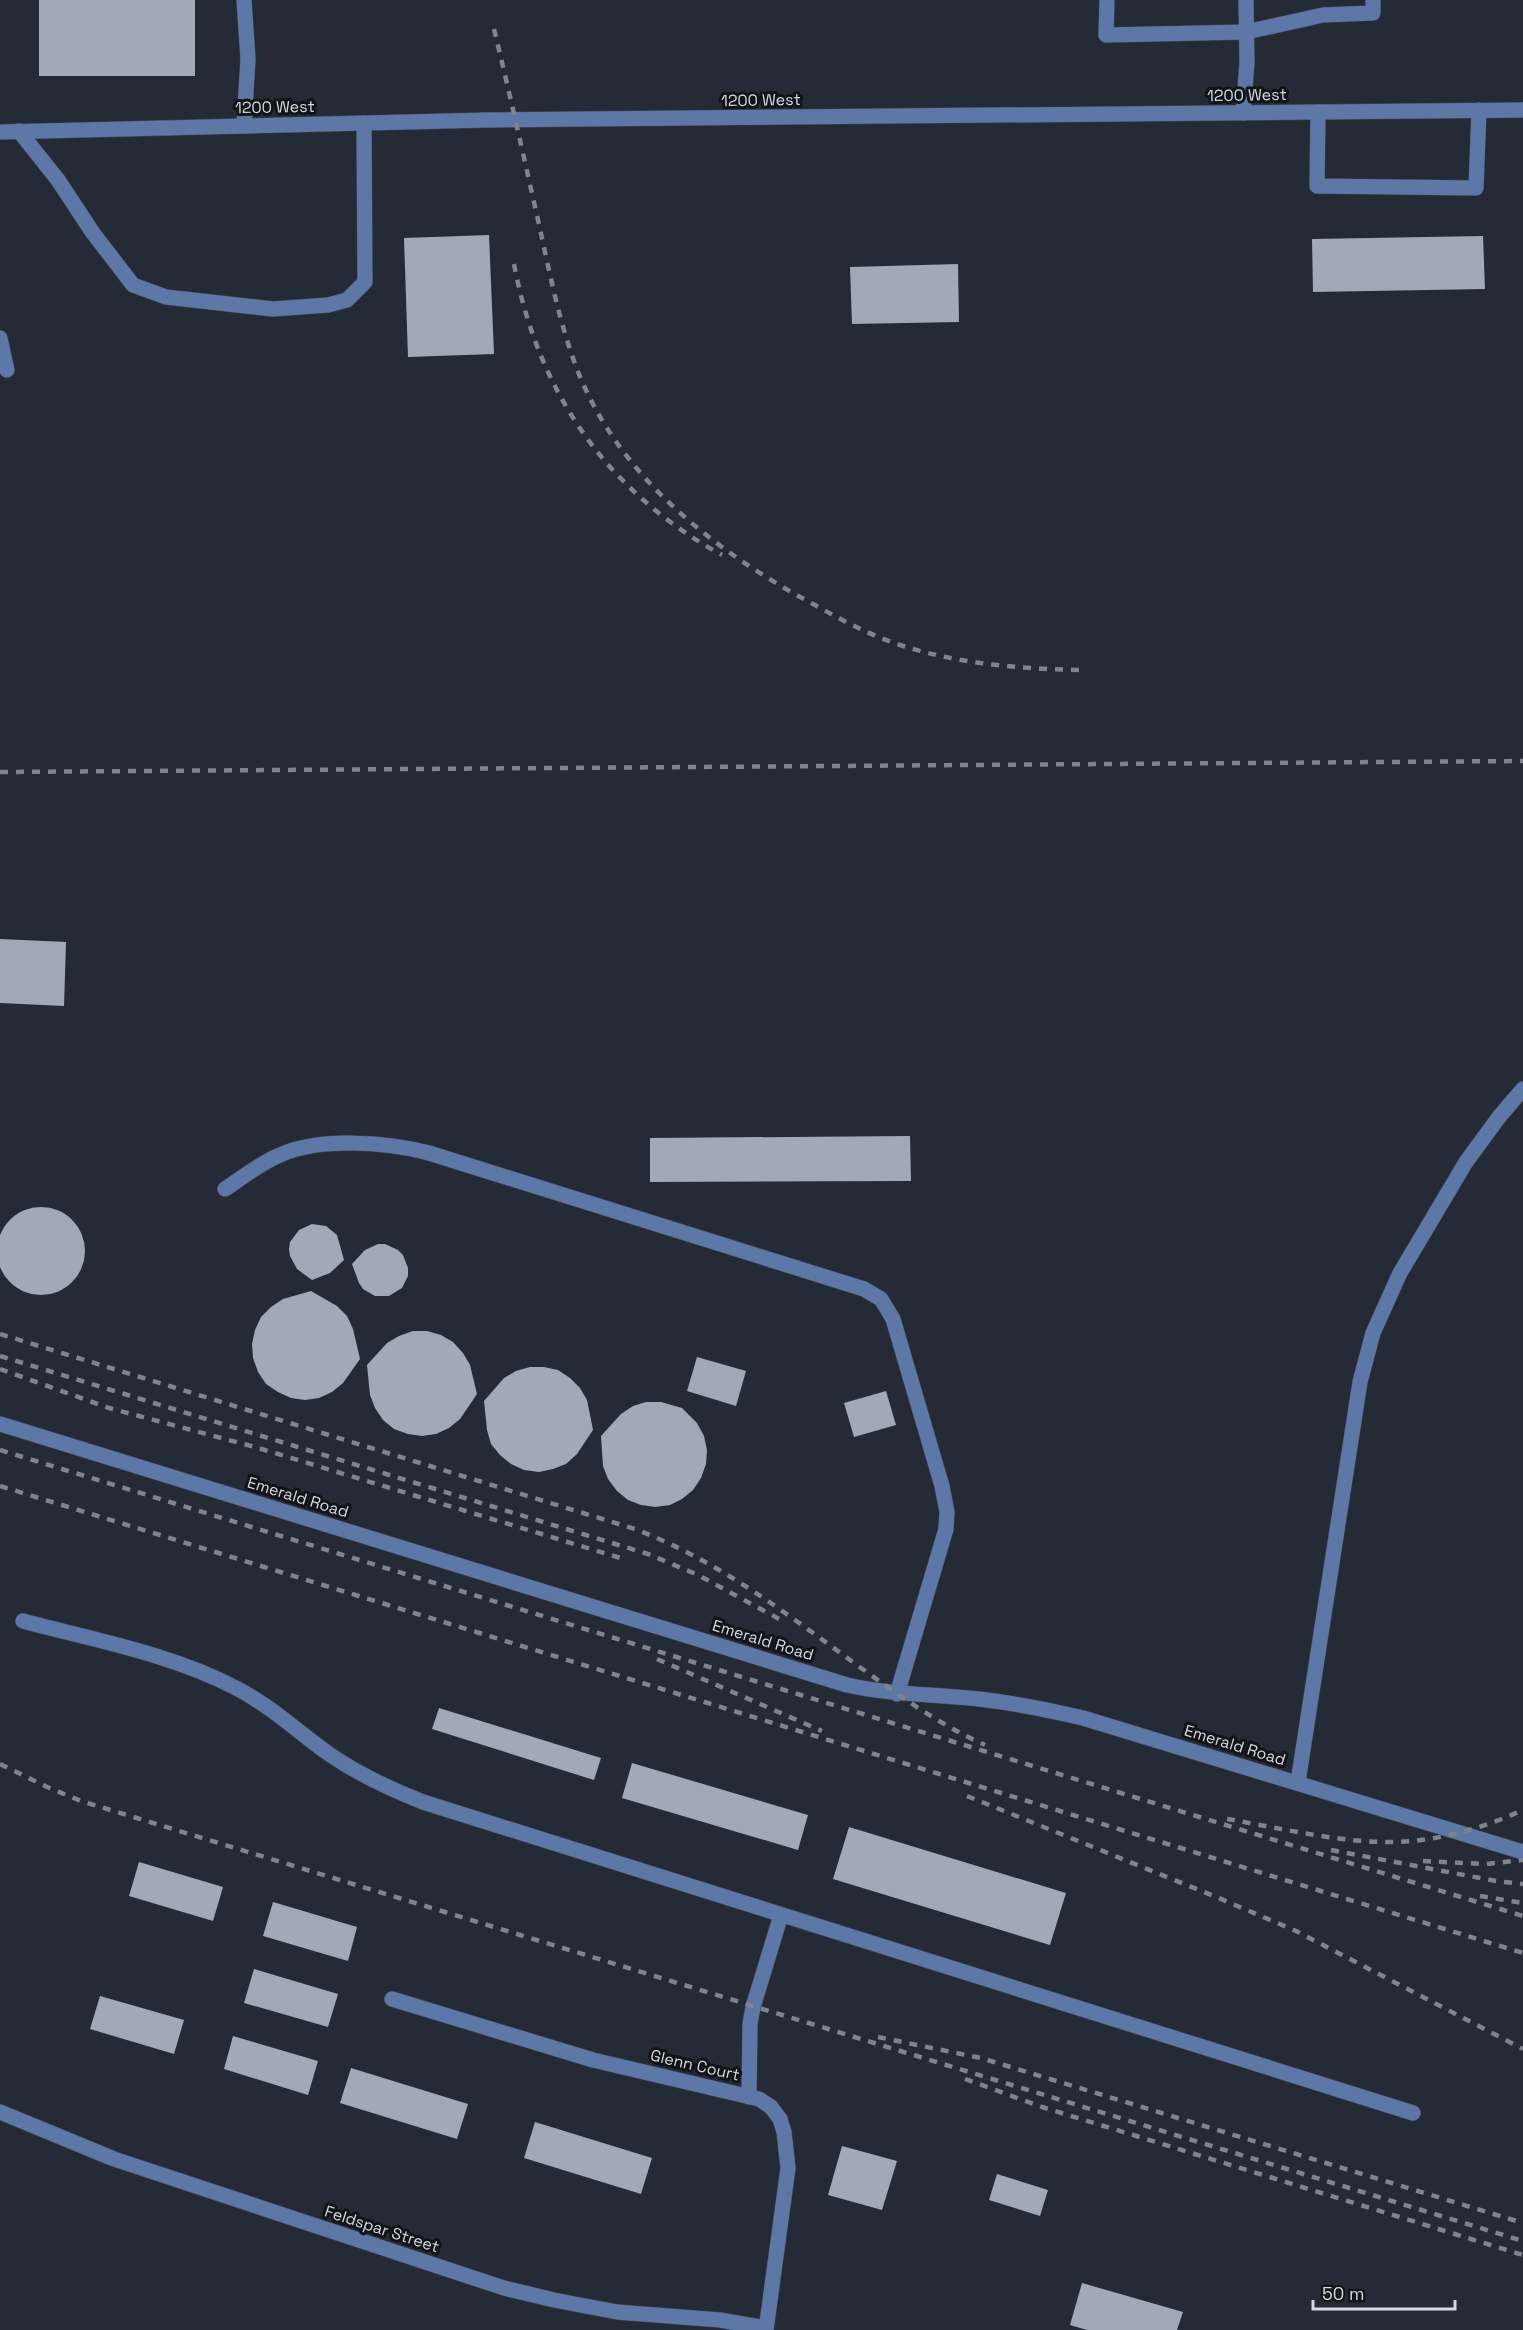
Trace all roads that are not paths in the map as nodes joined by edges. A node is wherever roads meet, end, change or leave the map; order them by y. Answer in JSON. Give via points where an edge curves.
{"nodes":[{"id":1,"x":243,"y":0,"type":"edge"},
{"id":2,"x":1107,"y":0,"type":"edge"},
{"id":3,"x":1246,"y":0,"type":"edge"},
{"id":4,"x":1373,"y":0,"type":"edge"},
{"id":5,"x":1246,"y":32,"type":"junction"},
{"id":6,"x":1479,"y":110,"type":"junction"},
{"id":7,"x":1523,"y":110,"type":"edge"},
{"id":8,"x":1318,"y":112,"type":"junction"},
{"id":9,"x":1243,"y":113,"type":"junction"},
{"id":10,"x":364,"y":123,"type":"junction"},
{"id":11,"x":244,"y":126,"type":"junction"},
{"id":12,"x":19,"y":131,"type":"junction"},
{"id":13,"x":0,"y":132,"type":"edge"},
{"id":14,"x":0,"y":338,"type":"edge"},
{"id":15,"x":8,"y":370,"type":"dead end"},
{"id":16,"x":1523,"y":1089,"type":"edge"},
{"id":17,"x":225,"y":1189,"type":"dead end"},
{"id":18,"x":0,"y":1424,"type":"edge"},
{"id":19,"x":23,"y":1621,"type":"dead end"},
{"id":20,"x":897,"y":1694,"type":"junction"},
{"id":21,"x":1298,"y":1782,"type":"junction"},
{"id":22,"x":1523,"y":1852,"type":"edge"},
{"id":23,"x":781,"y":1915,"type":"junction"},
{"id":24,"x":392,"y":1999,"type":"dead end"},
{"id":25,"x":749,"y":2097,"type":"junction"},
{"id":26,"x":0,"y":2112,"type":"edge"},
{"id":27,"x":1413,"y":2113,"type":"dead end"},
{"id":28,"x":766,"y":2329,"type":"edge"}],
"edges":[{"from":1,"to":11,"type":"street","via":[[248,59]]},
{"from":2,"to":5,"type":"street","via":[[1106,35]]},
{"from":3,"to":5,"type":"street"},
{"from":4,"to":5,"type":"street","via":[[1373,13],[1323,15]]},
{"from":5,"to":9,"type":"street"},
{"from":6,"to":7,"type":"street","name":"1200 West"},
{"from":6,"to":8,"type":"street","name":"1200 West"},
{"from":6,"to":8,"type":"street","via":[[1476,188],[1317,186]]},
{"from":8,"to":9,"type":"street","name":"1200 West"},
{"from":9,"to":10,"type":"street","name":"1200 West"},
{"from":10,"to":11,"type":"street","name":"1200 West"},
{"from":10,"to":12,"type":"street","via":[[365,282],[347,300],[273,309],[166,297],[133,285]]},
{"from":11,"to":12,"type":"street","name":"1200 West"},
{"from":12,"to":13,"type":"street","name":"1200 West"},
{"from":14,"to":15,"type":"street"},
{"from":16,"to":21,"type":"street","via":[[1466,1162],[1395,1283],[1373,1333],[1360,1382]]},
{"from":17,"to":20,"type":"street","via":[[277,1156],[303,1147],[404,1147],[864,1289],[881,1299],[893,1319],[947,1512],[942,1545]]},
{"from":18,"to":20,"type":"street","name":"Emerald Road","via":[[847,1685]]},
{"from":19,"to":23,"type":"street","via":[[208,1675],[264,1704],[349,1767],[423,1802]]},
{"from":20,"to":21,"type":"street","name":"Emerald Road","via":[[978,1699],[1053,1711]]},
{"from":21,"to":22,"type":"street","name":"Emerald Road"},
{"from":23,"to":25,"type":"street","via":[[750,2024]]},
{"from":23,"to":27,"type":"street"},
{"from":24,"to":25,"type":"street","name":"Glenn Court","via":[[593,2060]]},
{"from":25,"to":28,"type":"street","name":"Glenn Court","via":[[771,2107],[780,2118],[787,2150],[788,2168]]},
{"from":26,"to":28,"type":"street","name":"Feldspar Street","via":[[114,2160],[504,2288],[596,2308],[720,2320]]}]}
